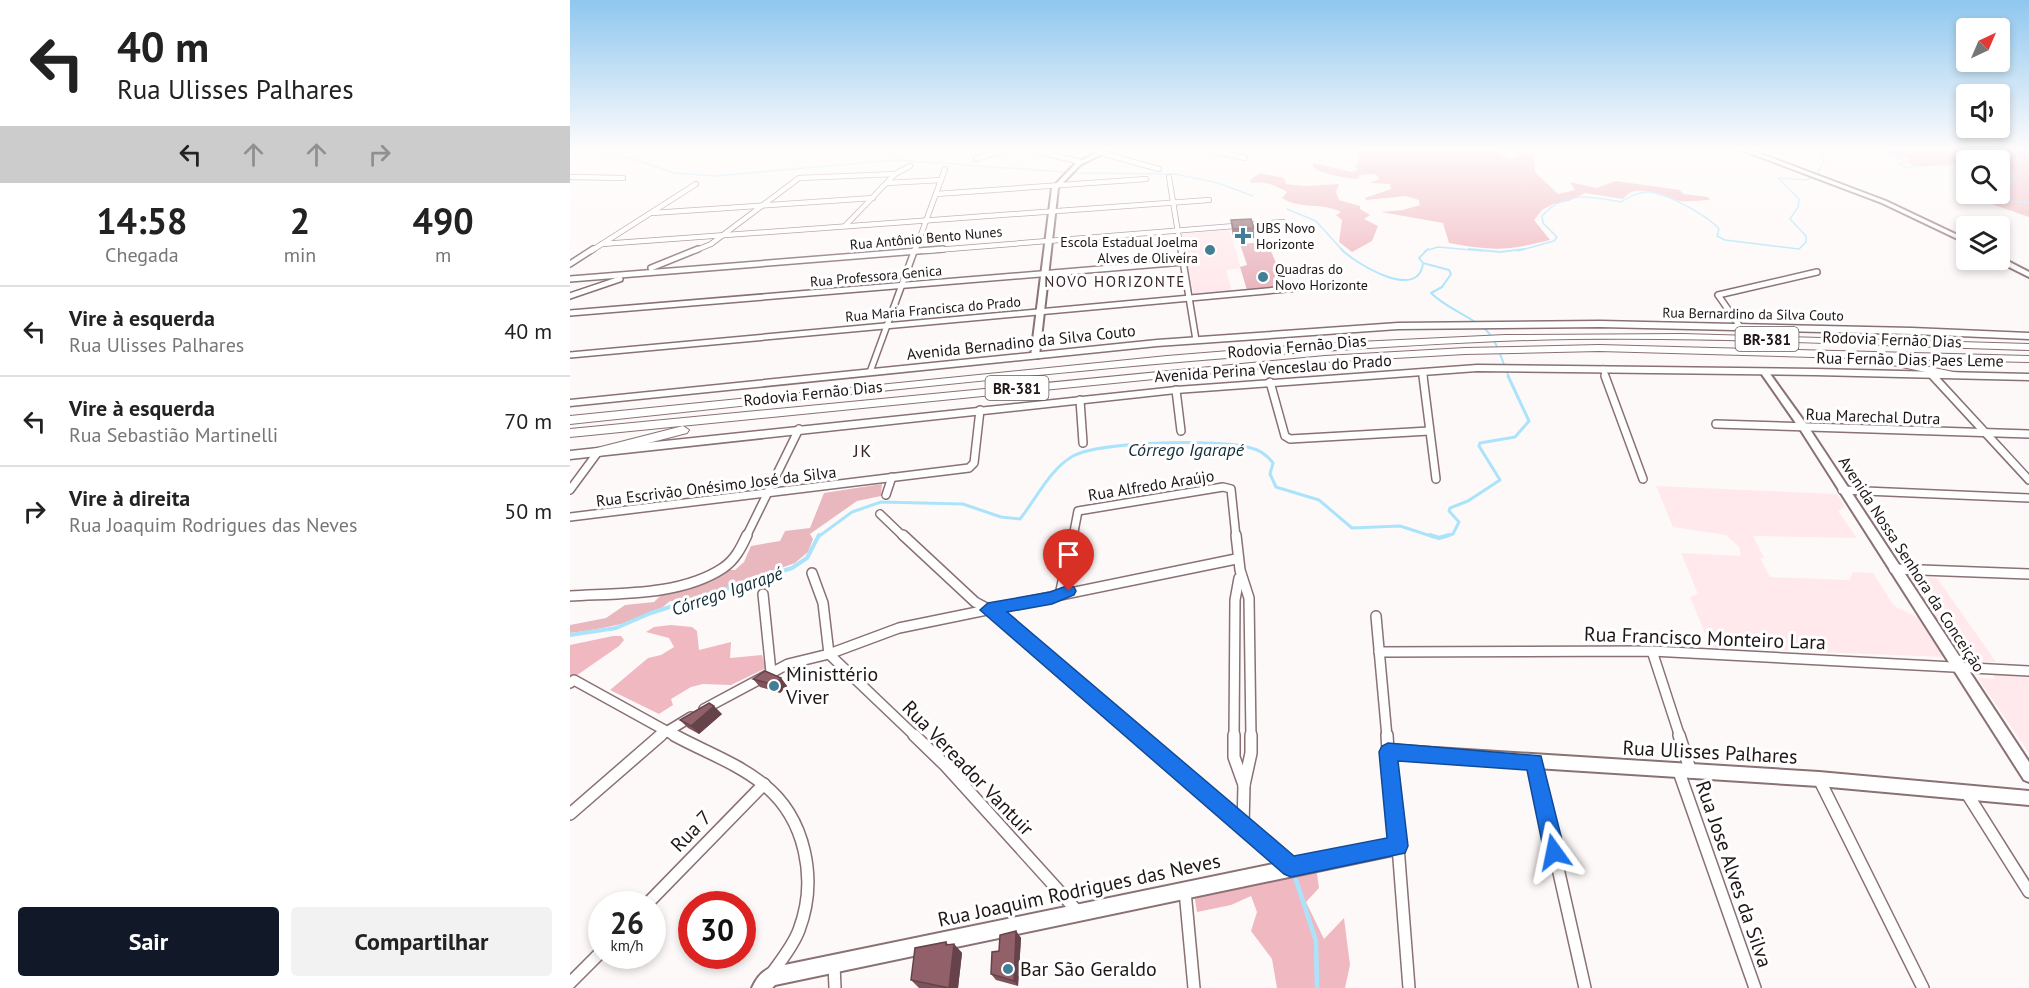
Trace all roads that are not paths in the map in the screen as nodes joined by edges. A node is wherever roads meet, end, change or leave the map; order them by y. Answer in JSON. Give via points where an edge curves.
{"nodes":[{"id":1,"x":679,"y":195,"type":"edge"},
{"id":2,"x":776,"y":195,"type":"edge"},
{"id":3,"x":876,"y":195,"type":"edge"},
{"id":4,"x":936,"y":195,"type":"edge"},
{"id":5,"x":1054,"y":195,"type":"edge"},
{"id":6,"x":1173,"y":195,"type":"edge"},
{"id":7,"x":1872,"y":195,"type":"edge"},
{"id":8,"x":873,"y":198,"type":"junction"},
{"id":9,"x":1209,"y":200,"type":"dead end"},
{"id":10,"x":1174,"y":202,"type":"junction"},
{"id":11,"x":762,"y":206,"type":"junction"},
{"id":12,"x":1052,"y":211,"type":"junction"},
{"id":13,"x":652,"y":213,"type":"junction"},
{"id":14,"x":926,"y":221,"type":"junction"},
{"id":15,"x":1283,"y":222,"type":"dead end"},
{"id":16,"x":845,"y":226,"type":"junction"},
{"id":17,"x":1179,"y":230,"type":"junction"},
{"id":18,"x":723,"y":235,"type":"junction"},
{"id":19,"x":1956,"y":236,"type":"edge"},
{"id":20,"x":1049,"y":240,"type":"junction"},
{"id":21,"x":602,"y":244,"type":"junction"},
{"id":22,"x":914,"y":252,"type":"junction"},
{"id":23,"x":1184,"y":262,"type":"junction"},
{"id":24,"x":570,"y":264,"type":"edge"},
{"id":25,"x":2010,"y":265,"type":"edge"},
{"id":26,"x":1817,"y":272,"type":"dead end"},
{"id":27,"x":1045,"y":273,"type":"junction"},
{"id":28,"x":635,"y":274,"type":"junction"},
{"id":29,"x":2029,"y":275,"type":"edge"},
{"id":30,"x":570,"y":279,"type":"edge"},
{"id":31,"x":902,"y":286,"type":"junction"},
{"id":32,"x":1298,"y":288,"type":"dead end"},
{"id":33,"x":570,"y":296,"type":"edge"},
{"id":34,"x":1190,"y":298,"type":"junction"},
{"id":35,"x":1040,"y":311,"type":"junction"},
{"id":36,"x":570,"y":313,"type":"edge"},
{"id":37,"x":1476,"y":324,"type":"joint"},
{"id":38,"x":887,"y":326,"type":"junction"},
{"id":39,"x":1741,"y":328,"type":"junction"},
{"id":40,"x":2029,"y":336,"type":"edge"},
{"id":41,"x":1196,"y":340,"type":"junction"},
{"id":42,"x":1463,"y":345,"type":"junction"},
{"id":43,"x":2029,"y":347,"type":"edge"},
{"id":44,"x":1762,"y":352,"type":"junction"},
{"id":45,"x":570,"y":355,"type":"edge"},
{"id":46,"x":1035,"y":356,"type":"junction"},
{"id":47,"x":2029,"y":359,"type":"edge"},
{"id":48,"x":1477,"y":368,"type":"joint"},
{"id":49,"x":1603,"y":369,"type":"junction"},
{"id":50,"x":870,"y":372,"type":"junction"},
{"id":51,"x":1423,"y":372,"type":"junction"},
{"id":52,"x":1765,"y":373,"type":"junction"},
{"id":53,"x":1932,"y":375,"type":"junction"},
{"id":54,"x":1954,"y":375,"type":"junction"},
{"id":55,"x":2029,"y":377,"type":"edge"},
{"id":56,"x":1270,"y":382,"type":"junction"},
{"id":57,"x":1176,"y":390,"type":"junction"},
{"id":58,"x":1080,"y":400,"type":"junction"},
{"id":59,"x":570,"y":403,"type":"edge"},
{"id":60,"x":980,"y":410,"type":"junction"},
{"id":61,"x":806,"y":411,"type":"junction"},
{"id":62,"x":570,"y":420,"type":"edge"},
{"id":63,"x":1716,"y":424,"type":"dead end"},
{"id":64,"x":1804,"y":428,"type":"junction"},
{"id":65,"x":799,"y":429,"type":"junction"},
{"id":66,"x":1181,"y":431,"type":"dead end"},
{"id":67,"x":1429,"y":431,"type":"junction"},
{"id":68,"x":1987,"y":433,"type":"junction"},
{"id":69,"x":570,"y":434,"type":"edge"},
{"id":70,"x":2029,"y":434,"type":"edge"},
{"id":71,"x":1083,"y":443,"type":"dead end"},
{"id":72,"x":598,"y":452,"type":"junction"},
{"id":73,"x":570,"y":455,"type":"edge"},
{"id":74,"x":892,"y":477,"type":"junction"},
{"id":75,"x":1436,"y":479,"type":"dead end"},
{"id":76,"x":1643,"y":479,"type":"dead end"},
{"id":77,"x":2029,"y":480,"type":"edge"},
{"id":78,"x":570,"y":490,"type":"edge"},
{"id":79,"x":1842,"y":490,"type":"junction"},
{"id":80,"x":767,"y":495,"type":"junction"},
{"id":81,"x":886,"y":495,"type":"dead end"},
{"id":82,"x":2029,"y":498,"type":"edge"},
{"id":83,"x":880,"y":514,"type":"dead end"},
{"id":84,"x":570,"y":518,"type":"edge"},
{"id":85,"x":1236,"y":559,"type":"junction"},
{"id":86,"x":1894,"y":569,"type":"junction"},
{"id":87,"x":812,"y":573,"type":"dead end"},
{"id":88,"x":2029,"y":574,"type":"edge"},
{"id":89,"x":1239,"y":577,"type":"junction"},
{"id":90,"x":762,"y":594,"type":"dead end"},
{"id":91,"x":1060,"y":595,"type":"junction"},
{"id":92,"x":570,"y":596,"type":"edge"},
{"id":93,"x":988,"y":610,"type":"junction"},
{"id":94,"x":1376,"y":616,"type":"dead end"},
{"id":95,"x":1652,"y":651,"type":"junction"},
{"id":96,"x":1379,"y":652,"type":"junction"},
{"id":97,"x":829,"y":654,"type":"junction"},
{"id":98,"x":1961,"y":669,"type":"junction"},
{"id":99,"x":2029,"y":671,"type":"edge"},
{"id":100,"x":771,"y":672,"type":"junction"},
{"id":101,"x":572,"y":681,"type":"edge"},
{"id":102,"x":667,"y":731,"type":"junction"},
{"id":103,"x":1388,"y":752,"type":"junction"},
{"id":104,"x":1534,"y":762,"type":"junction"},
{"id":105,"x":1685,"y":772,"type":"junction"},
{"id":106,"x":2029,"y":775,"type":"edge"},
{"id":107,"x":1819,"y":779,"type":"junction"},
{"id":108,"x":764,"y":784,"type":"junction"},
{"id":109,"x":1244,"y":785,"type":"junction"},
{"id":110,"x":1966,"y":792,"type":"junction"},
{"id":111,"x":2029,"y":798,"type":"edge"},
{"id":112,"x":570,"y":814,"type":"edge"},
{"id":113,"x":1243,"y":826,"type":"junction"},
{"id":114,"x":1398,"y":846,"type":"junction"},
{"id":115,"x":1291,"y":867,"type":"junction"},
{"id":116,"x":1184,"y":889,"type":"junction"},
{"id":117,"x":660,"y":891,"type":"edge"},
{"id":118,"x":2029,"y":892,"type":"edge"},
{"id":119,"x":1078,"y":912,"type":"junction"},
{"id":120,"x":834,"y":964,"type":"junction"},
{"id":121,"x":588,"y":965,"type":"edge"},
{"id":122,"x":570,"y":983,"type":"edge"},
{"id":123,"x":765,"y":983,"type":"edge"},
{"id":124,"x":835,"y":988,"type":"edge"},
{"id":125,"x":1194,"y":988,"type":"edge"},
{"id":126,"x":1409,"y":988,"type":"edge"},
{"id":127,"x":1585,"y":988,"type":"edge"},
{"id":128,"x":1755,"y":988,"type":"edge"},
{"id":129,"x":1923,"y":988,"type":"edge"}],
"edges":[{"from":1,"to":13,"type":"street"},
{"from":2,"to":11,"type":"street"},
{"from":3,"to":8,"type":"street"},
{"from":4,"to":14,"type":"street"},
{"from":5,"to":12,"type":"street"},
{"from":6,"to":10,"type":"street"},
{"from":7,"to":19,"type":"street"},
{"from":8,"to":11,"type":"street"},
{"from":8,"to":16,"type":"street"},
{"from":9,"to":10,"type":"street"},
{"from":10,"to":12,"type":"street"},
{"from":10,"to":17,"type":"street"},
{"from":11,"to":13,"type":"street"},
{"from":11,"to":18,"type":"street"},
{"from":12,"to":14,"type":"street"},
{"from":12,"to":20,"type":"street"},
{"from":13,"to":21,"type":"street"},
{"from":14,"to":16,"type":"street"},
{"from":14,"to":22,"type":"street"},
{"from":15,"to":17,"type":"street","name":"Rua Antônio Bento Nunes"},
{"from":16,"to":18,"type":"street"},
{"from":17,"to":20,"type":"street","name":"Rua Antônio Bento Nunes"},
{"from":17,"to":23,"type":"street"},
{"from":18,"to":21,"type":"street"},
{"from":18,"to":28,"type":"street","via":[[697,251]]},
{"from":20,"to":22,"type":"street","name":"Rua Antônio Bento Nunes"},
{"from":20,"to":27,"type":"street"},
{"from":21,"to":24,"type":"street"},
{"from":22,"to":28,"type":"street","name":"Rua Antônio Bento Nunes"},
{"from":22,"to":31,"type":"street"},
{"from":23,"to":27,"type":"street","name":"Rua Professora Genica"},
{"from":23,"to":34,"type":"street"},
{"from":25,"to":29,"type":"street"},
{"from":26,"to":39,"type":"street","via":[[1718,295]]},
{"from":27,"to":31,"type":"street","name":"Rua Professora Genica"},
{"from":27,"to":35,"type":"street"},
{"from":28,"to":30,"type":"street","name":"Rua Antônio Bento Nunes"},
{"from":28,"to":33,"type":"street"},
{"from":31,"to":36,"type":"street","name":"Rua Professora Genica"},
{"from":31,"to":38,"type":"street"},
{"from":32,"to":34,"type":"street","name":"Rua Maria Francisca do Prado"},
{"from":34,"to":35,"type":"street","name":"Rua Maria Francisca do Prado"},
{"from":34,"to":41,"type":"street"},
{"from":35,"to":38,"type":"street","name":"Rua Maria Francisca do Prado"},
{"from":35,"to":46,"type":"street"},
{"from":37,"to":39,"type":"main road","name":"Rua Bernardino da Silva Couto"},
{"from":37,"to":41,"type":"main road","name":"Avenida Bernadino da Silva Couto"},
{"from":38,"to":45,"type":"street","name":"Rua Maria Francisca do Prado"},
{"from":38,"to":50,"type":"street"},
{"from":39,"to":40,"type":"main road","name":"Rua Bernardino da Silva Couto"},
{"from":41,"to":46,"type":"main road","name":"Avenida Bernadino da Silva Couto"},
{"from":42,"to":43,"type":"highway","name":"Rodovia Fernão Dias","number":"BR-381","via":[[1506,338],[1682,337]]},
{"from":42,"to":44,"type":"highway","name":"Rodovia Fernão Dias","number":"BR-381","via":[[1509,350]]},
{"from":42,"to":61,"type":"highway","name":"Rodovia Fernão Dias","number":"BR-381"},
{"from":42,"to":62,"type":"highway","name":"Rodovia Fernão Dias","number":"BR-381","via":[[1316,347],[1178,358]]},
{"from":44,"to":47,"type":"highway","name":"Rodovia Fernão Dias","number":"BR-381"},
{"from":44,"to":54,"type":"highway","via":[[1883,361]]},
{"from":46,"to":50,"type":"main road","name":"Avenida Bernadino da Silva Couto"},
{"from":48,"to":49,"type":"main road","name":"Rua Fernão Dias Paes Leme"},
{"from":48,"to":51,"type":"main road","name":"Avenida Perina Venceslau do Prado"},
{"from":49,"to":52,"type":"main road","name":"Rua Fernão Dias Paes Leme"},
{"from":49,"to":76,"type":"street"},
{"from":50,"to":59,"type":"main road","name":"Avenida Bernadino da Silva Couto"},
{"from":51,"to":56,"type":"main road","name":"Avenida Perina Venceslau do Prado"},
{"from":51,"to":67,"type":"street"},
{"from":52,"to":53,"type":"main road","name":"Rua Fernão Dias Paes Leme"},
{"from":52,"to":64,"type":"street","name":"Avenida Nossa Senhora da Conceição"},
{"from":53,"to":54,"type":"main road","name":"Rua Fernão Dias Paes Leme"},
{"from":53,"to":68,"type":"street"},
{"from":54,"to":55,"type":"main road","name":"Rua Fernão Dias Paes Leme"},
{"from":56,"to":57,"type":"main road","name":"Avenida Perina Venceslau do Prado"},
{"from":56,"to":67,"type":"street","via":[[1285,436],[1290,439]]},
{"from":57,"to":58,"type":"main road","name":"Avenida Perina Venceslau do Prado"},
{"from":57,"to":66,"type":"street"},
{"from":58,"to":60,"type":"main road","name":"Avenida Perina Venceslau do Prado"},
{"from":58,"to":71,"type":"street"},
{"from":60,"to":65,"type":"main road","name":"Avenida Perina Venceslau do Prado"},
{"from":60,"to":74,"type":"street","name":"Rua Escrivão Onésimo José da Silva","via":[[972,467]]},
{"from":61,"to":69,"type":"highway","name":"Rodovia Fernão Dias","number":"BR-381"},
{"from":61,"to":72,"type":"highway","via":[[685,429]]},
{"from":63,"to":64,"type":"street","name":"Rua Marechal Dutra"},
{"from":64,"to":68,"type":"street","name":"Rua Marechal Dutra"},
{"from":64,"to":79,"type":"street","name":"Avenida Nossa Senhora da Conceição"},
{"from":65,"to":72,"type":"main road","name":"Avenida Perina Venceslau do Prado"},
{"from":65,"to":80,"type":"street"},
{"from":67,"to":75,"type":"street"},
{"from":68,"to":70,"type":"street","name":"Rua Marechal Dutra"},
{"from":68,"to":77,"type":"street"},
{"from":72,"to":73,"type":"main road","name":"Avenida Perina Venceslau do Prado"},
{"from":72,"to":78,"type":"street"},
{"from":74,"to":80,"type":"street","name":"Rua Escrivão Onésimo José da Silva"},
{"from":74,"to":81,"type":"street"},
{"from":79,"to":82,"type":"street"},
{"from":79,"to":86,"type":"street","name":"Avenida Nossa Senhora da Conceição"},
{"from":80,"to":84,"type":"street","name":"Rua Escrivão Onésimo José da Silva"},
{"from":80,"to":92,"type":"street","via":[[737,555],[717,574],[684,584]]},
{"from":83,"to":93,"type":"street"},
{"from":85,"to":89,"type":"street"},
{"from":85,"to":91,"type":"street"},
{"from":85,"to":91,"type":"street","name":"Rua Alfredo Araújo","via":[[1229,488],[1078,511]]},
{"from":86,"to":88,"type":"street"},
{"from":86,"to":98,"type":"street","name":"Avenida Nossa Senhora da Conceição"},
{"from":87,"to":97,"type":"street","via":[[823,603]]},
{"from":89,"to":109,"type":"street","via":[[1235,600],[1234,757]]},
{"from":89,"to":109,"type":"street","via":[[1249,598],[1251,753]]},
{"from":90,"to":100,"type":"street"},
{"from":91,"to":93,"type":"street"},
{"from":93,"to":97,"type":"street","via":[[899,628]]},
{"from":93,"to":113,"type":"street","via":[[1000,616]]},
{"from":94,"to":96,"type":"street"},
{"from":95,"to":96,"type":"street","name":"Rua Francisco Monteiro Lara"},
{"from":95,"to":98,"type":"street","name":"Rua Francisco Monteiro Lara"},
{"from":95,"to":105,"type":"street","name":"Rua Jose Alves da Silva"},
{"from":96,"to":103,"type":"street"},
{"from":97,"to":100,"type":"street"},
{"from":97,"to":119,"type":"street","name":"Rua Vereador Vantuir","via":[[946,766]]},
{"from":98,"to":99,"type":"street","name":"Rua Francisco Monteiro Lara"},
{"from":98,"to":106,"type":"street","name":"Avenida Nossa Senhora da Conceição"},
{"from":100,"to":102,"type":"street"},
{"from":101,"to":102,"type":"street"},
{"from":102,"to":108,"type":"street"},
{"from":102,"to":112,"type":"street"},
{"from":103,"to":104,"type":"street","name":"Rua Ulisses Palhares"},
{"from":103,"to":114,"type":"street"},
{"from":104,"to":105,"type":"street","name":"Rua Ulisses Palhares"},
{"from":104,"to":127,"type":"street"},
{"from":105,"to":107,"type":"street","name":"Rua Ulisses Palhares"},
{"from":105,"to":128,"type":"street","name":"Rua Jose Alves da Silva"},
{"from":107,"to":110,"type":"street","name":"Rua Ulisses Palhares"},
{"from":107,"to":129,"type":"street"},
{"from":108,"to":117,"type":"street","name":"Rua 7"},
{"from":108,"to":123,"type":"street","via":[[782,803],[798,830],[806,854],[808,881],[806,909],[798,932]]},
{"from":109,"to":113,"type":"street"},
{"from":110,"to":111,"type":"street","name":"Rua Ulisses Palhares"},
{"from":110,"to":118,"type":"street"},
{"from":113,"to":115,"type":"street"},
{"from":114,"to":115,"type":"street","name":"Rua Joaquim Rodrigues das Neves"},
{"from":114,"to":126,"type":"street"},
{"from":115,"to":116,"type":"street","name":"Rua Joaquim Rodrigues das Neves"},
{"from":116,"to":119,"type":"street","name":"Rua Joaquim Rodrigues das Neves"},
{"from":116,"to":125,"type":"street"},
{"from":119,"to":120,"type":"street","name":"Rua Joaquim Rodrigues das Neves"},
{"from":120,"to":123,"type":"street","name":"Rua Joaquim Rodrigues das Neves"},
{"from":120,"to":124,"type":"street"},
{"from":121,"to":122,"type":"street"}]}
